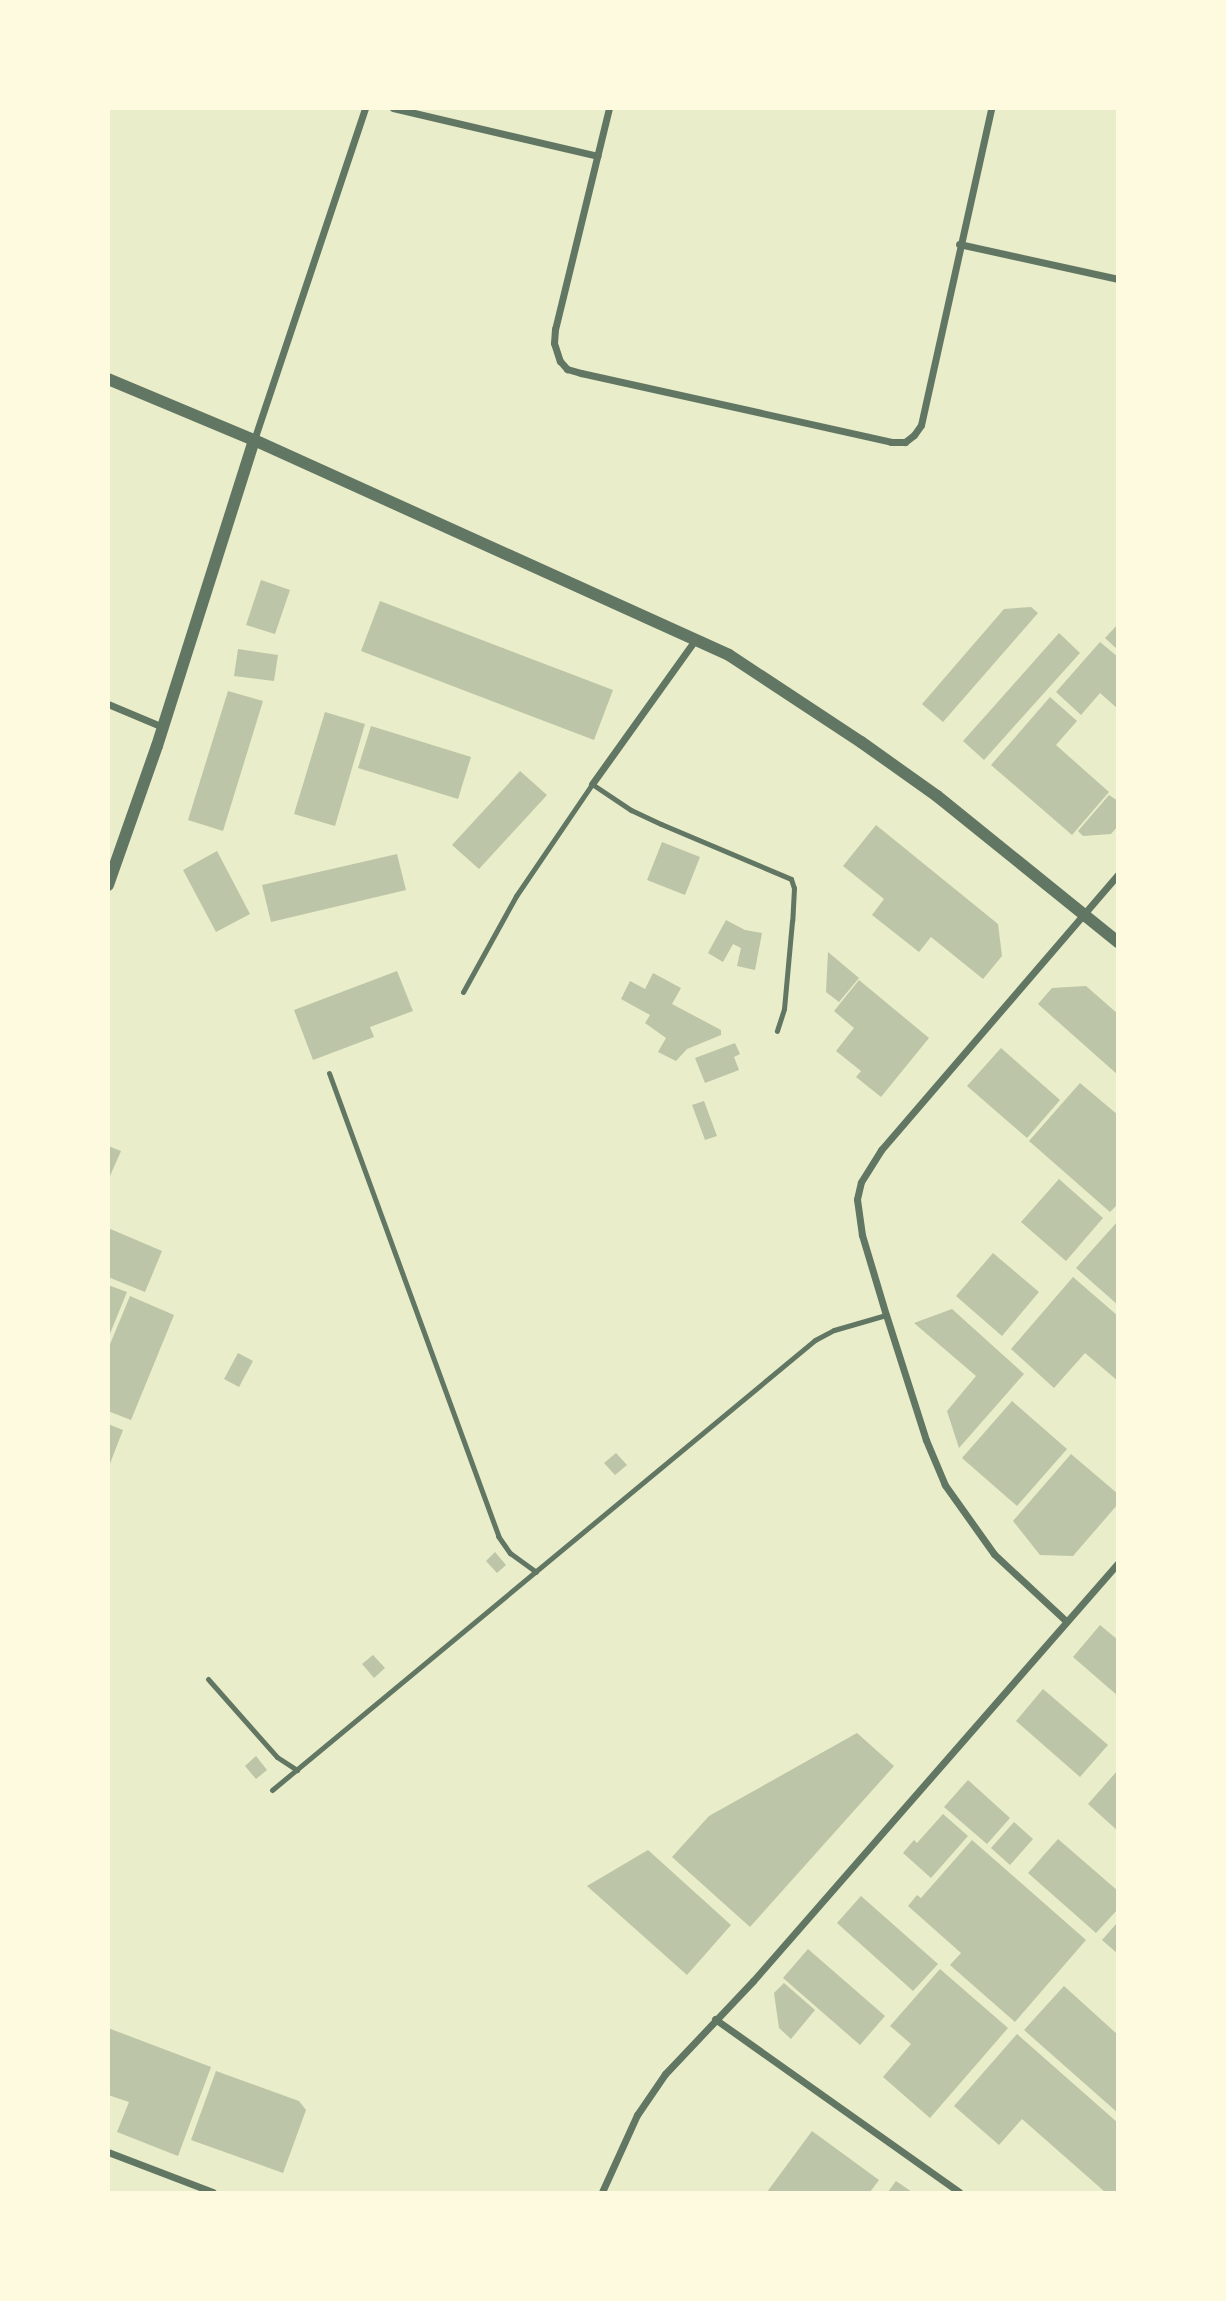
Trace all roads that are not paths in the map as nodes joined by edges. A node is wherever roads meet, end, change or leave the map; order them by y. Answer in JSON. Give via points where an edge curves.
{"nodes":[{"id":1,"x":365,"y":108,"type":"edge"},
{"id":2,"x":393,"y":108,"type":"edge"},
{"id":3,"x":609,"y":108,"type":"edge"},
{"id":4,"x":991,"y":108,"type":"edge"},
{"id":5,"x":597,"y":156,"type":"junction"},
{"id":6,"x":959,"y":244,"type":"junction"},
{"id":7,"x":1118,"y":279,"type":"edge"},
{"id":8,"x":108,"y":379,"type":"edge"},
{"id":9,"x":254,"y":440,"type":"junction"},
{"id":10,"x":696,"y":638,"type":"junction"},
{"id":11,"x":108,"y":704,"type":"edge"},
{"id":12,"x":163,"y":727,"type":"junction"},
{"id":13,"x":592,"y":784,"type":"junction"},
{"id":14,"x":1118,"y":874,"type":"edge"},
{"id":15,"x":108,"y":885,"type":"edge"},
{"id":16,"x":1083,"y":912,"type":"junction"},
{"id":17,"x":1118,"y":942,"type":"edge"},
{"id":18,"x":463,"y":992,"type":"dead end"},
{"id":19,"x":777,"y":1031,"type":"dead end"},
{"id":20,"x":329,"y":1073,"type":"dead end"},
{"id":21,"x":887,"y":1315,"type":"junction"},
{"id":22,"x":1118,"y":1563,"type":"edge"},
{"id":23,"x":536,"y":1572,"type":"junction"},
{"id":24,"x":1066,"y":1621,"type":"junction"},
{"id":25,"x":208,"y":1679,"type":"dead end"},
{"id":26,"x":297,"y":1770,"type":"junction"},
{"id":27,"x":272,"y":1790,"type":"dead end"},
{"id":28,"x":715,"y":2019,"type":"junction"},
{"id":29,"x":108,"y":2152,"type":"edge"},
{"id":30,"x":213,"y":2193,"type":"edge"},
{"id":31,"x":602,"y":2193,"type":"edge"},
{"id":32,"x":959,"y":2193,"type":"edge"}],
"edges":[{"from":1,"to":9,"type":"street"},
{"from":2,"to":5,"type":"street"},
{"from":3,"to":5,"type":"street"},
{"from":4,"to":6,"type":"street"},
{"from":5,"to":6,"type":"street","via":[[554,343],[559,361],[581,373],[905,442],[920,425]]},
{"from":6,"to":7,"type":"street"},
{"from":8,"to":9,"type":"street"},
{"from":9,"to":10,"type":"street"},
{"from":9,"to":12,"type":"street"},
{"from":10,"to":13,"type":"street"},
{"from":10,"to":16,"type":"street","via":[[872,749]]},
{"from":11,"to":12,"type":"street"},
{"from":12,"to":15,"type":"street"},
{"from":13,"to":18,"type":"lane","via":[[516,896]]},
{"from":13,"to":19,"type":"lane","via":[[641,815],[791,879],[792,921]]},
{"from":14,"to":16,"type":"street"},
{"from":16,"to":17,"type":"street"},
{"from":16,"to":21,"type":"street","via":[[881,1150],[861,1182],[858,1216]]},
{"from":20,"to":23,"type":"lane","via":[[492,1520],[503,1545]]},
{"from":21,"to":23,"type":"lane","via":[[815,1340]]},
{"from":21,"to":24,"type":"street","via":[[945,1485],[994,1554]]},
{"from":22,"to":24,"type":"street"},
{"from":23,"to":26,"type":"lane"},
{"from":24,"to":28,"type":"street"},
{"from":25,"to":26,"type":"lane","via":[[277,1757]]},
{"from":26,"to":27,"type":"lane"},
{"from":28,"to":31,"type":"street","via":[[649,2094]]},
{"from":28,"to":32,"type":"street"},
{"from":29,"to":30,"type":"street"}]}
